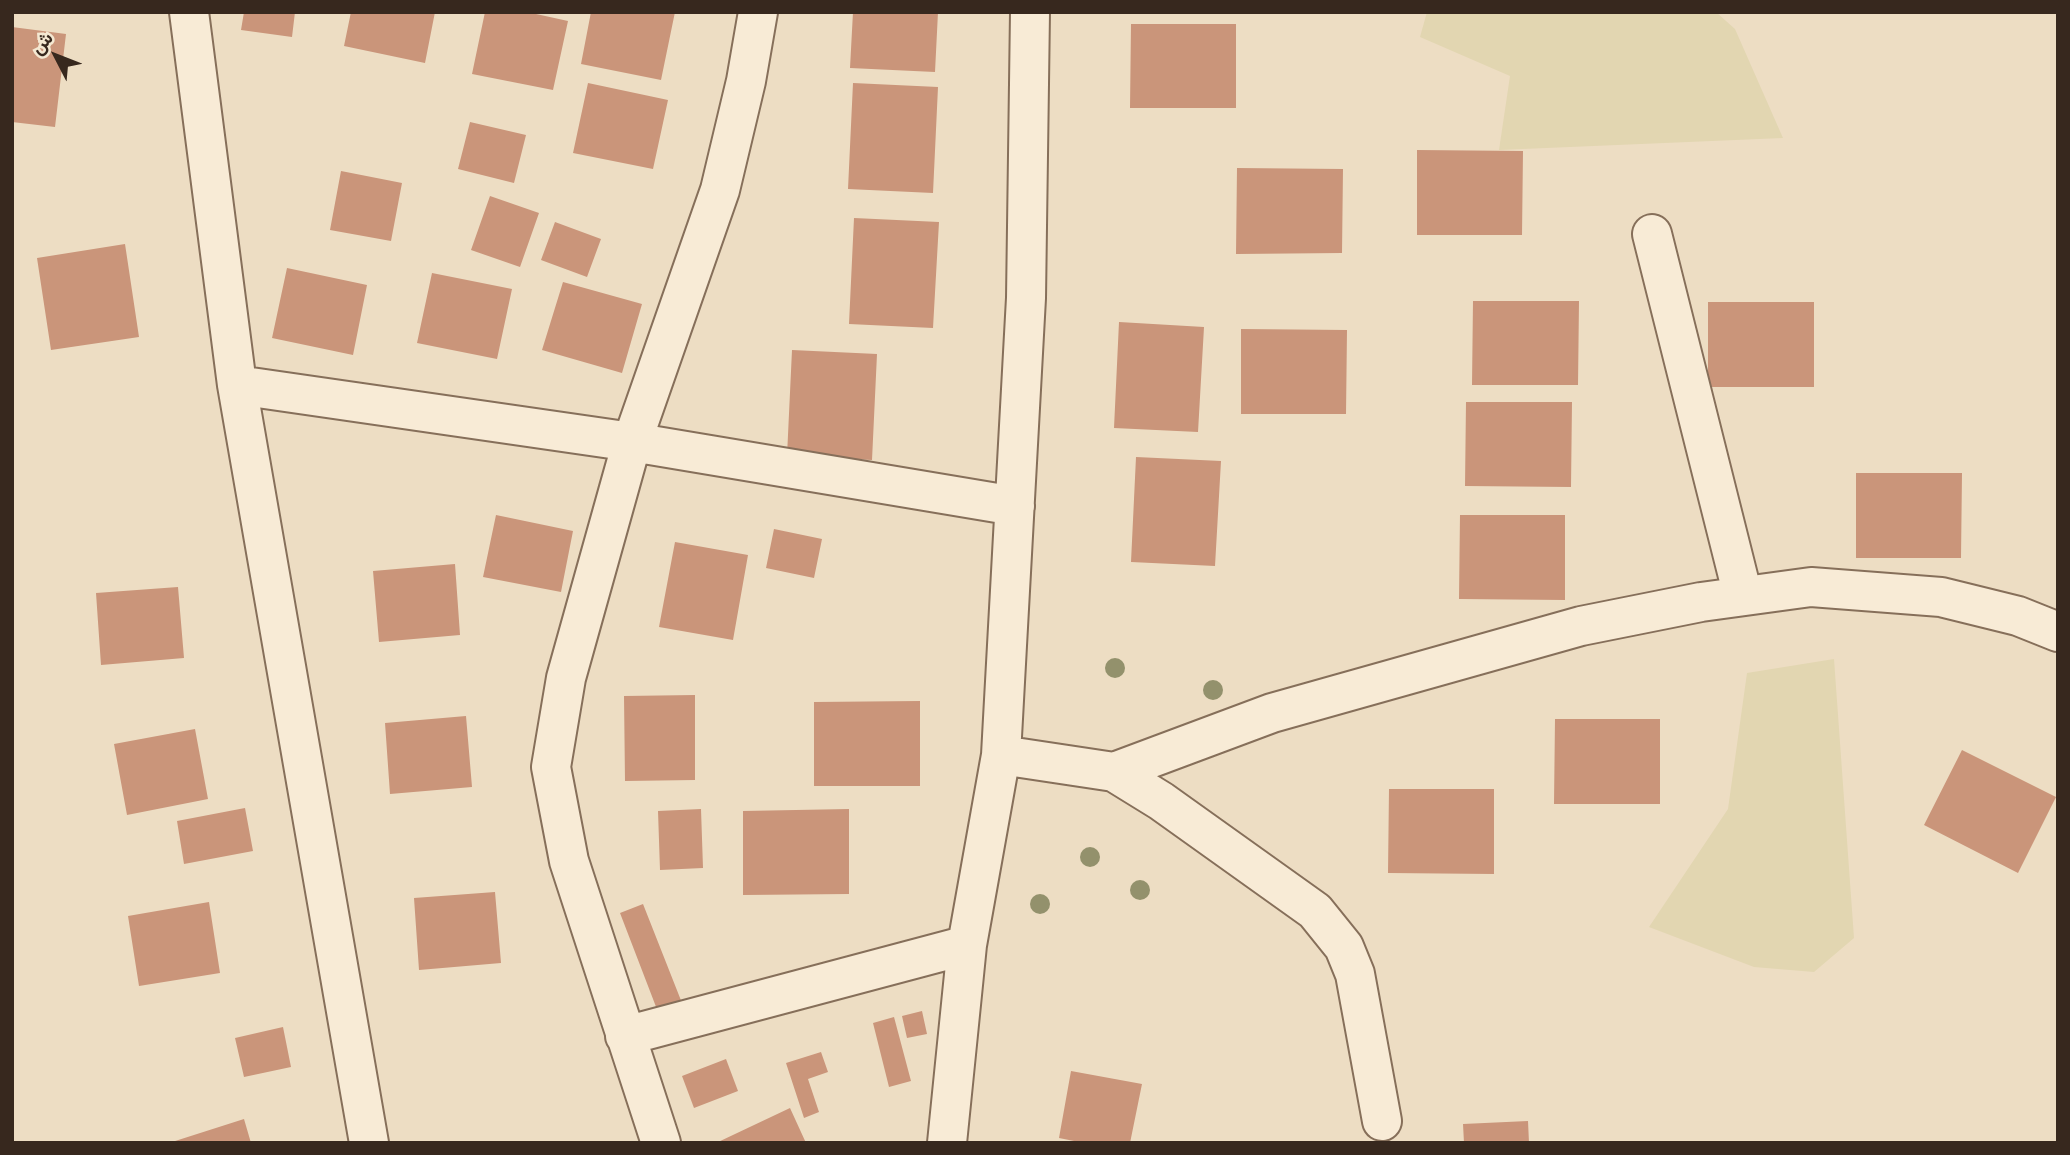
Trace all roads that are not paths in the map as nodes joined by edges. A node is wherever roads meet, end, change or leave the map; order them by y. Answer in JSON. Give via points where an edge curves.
{"nodes":[{"id":1,"x":189,"y":12,"type":"edge"},
{"id":2,"x":758,"y":12,"type":"edge"},
{"id":3,"x":1030,"y":12,"type":"edge"},
{"id":4,"x":1652,"y":234,"type":"dead end"},
{"id":5,"x":237,"y":385,"type":"junction"},
{"id":6,"x":632,"y":442,"type":"junction"},
{"id":7,"x":1014,"y":506,"type":"junction"},
{"id":8,"x":1743,"y":596,"type":"junction"},
{"id":9,"x":2058,"y":632,"type":"edge"},
{"id":10,"x":1001,"y":755,"type":"junction"},
{"id":11,"x":1114,"y":772,"type":"junction"},
{"id":12,"x":967,"y":945,"type":"junction"},
{"id":13,"x":625,"y":1036,"type":"junction"},
{"id":14,"x":1382,"y":1121,"type":"dead end"},
{"id":15,"x":369,"y":1143,"type":"edge"},
{"id":16,"x":661,"y":1143,"type":"edge"},
{"id":17,"x":947,"y":1143,"type":"edge"}],
"edges":[{"from":1,"to":5,"type":"street"},
{"from":2,"to":6,"type":"street","via":[[720,190]]},
{"from":3,"to":7,"type":"street","via":[[1026,298]]},
{"from":4,"to":8,"type":"street"},
{"from":5,"to":6,"type":"street"},
{"from":5,"to":15,"type":"street"},
{"from":6,"to":7,"type":"street"},
{"from":6,"to":13,"type":"street","via":[[566,678],[551,766],[569,861]]},
{"from":7,"to":10,"type":"street"},
{"from":8,"to":9,"type":"street","via":[[1811,587],[1941,597],[2018,616]]},
{"from":8,"to":11,"type":"street","via":[[1581,626],[1285,709]]},
{"from":10,"to":11,"type":"street"},
{"from":10,"to":12,"type":"street"},
{"from":11,"to":14,"type":"street","via":[[1315,911],[1344,947],[1355,974]]},
{"from":12,"to":13,"type":"street"},
{"from":12,"to":17,"type":"street"},
{"from":13,"to":16,"type":"street"}]}
